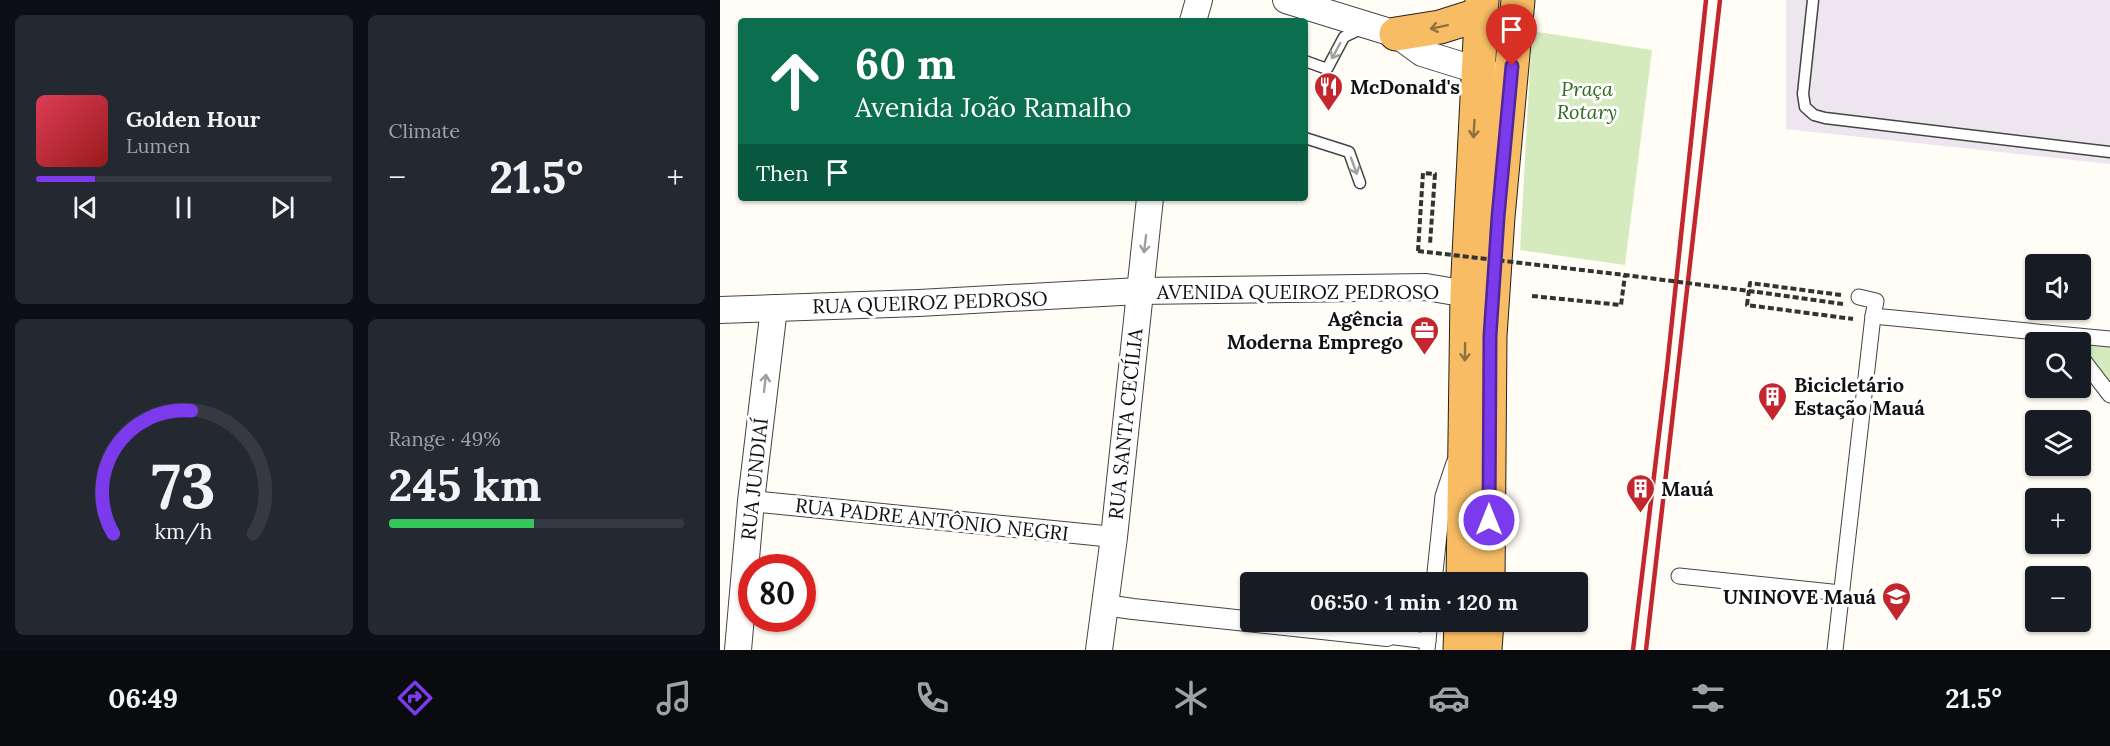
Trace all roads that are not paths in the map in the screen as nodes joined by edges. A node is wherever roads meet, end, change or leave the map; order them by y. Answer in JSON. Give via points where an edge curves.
{"nodes":[{"id":1,"x":1199,"y":0,"type":"edge"},
{"id":2,"x":1286,"y":0,"type":"edge"},
{"id":3,"x":1813,"y":0,"type":"edge"},
{"id":4,"x":1499,"y":7,"type":"edge"},
{"id":5,"x":1194,"y":18,"type":"edge"},
{"id":6,"x":1383,"y":30,"type":"junction"},
{"id":7,"x":1308,"y":62,"type":"edge"},
{"id":8,"x":1477,"y":70,"type":"junction"},
{"id":9,"x":1511,"y":80,"type":"junction"},
{"id":10,"x":1308,"y":139,"type":"edge"},
{"id":11,"x":2110,"y":153,"type":"edge"},
{"id":12,"x":1360,"y":183,"type":"dead end"},
{"id":13,"x":1150,"y":201,"type":"edge"},
{"id":14,"x":1139,"y":291,"type":"junction"},
{"id":15,"x":1480,"y":294,"type":"junction"},
{"id":16,"x":1854,"y":305,"type":"road end"},
{"id":17,"x":774,"y":308,"type":"junction"},
{"id":18,"x":720,"y":309,"type":"edge"},
{"id":19,"x":1873,"y":316,"type":"junction"},
{"id":20,"x":2025,"y":333,"type":"edge"},
{"id":21,"x":2091,"y":339,"type":"edge"},
{"id":22,"x":2110,"y":339,"type":"edge"},
{"id":23,"x":2091,"y":370,"type":"edge"},
{"id":24,"x":2110,"y":394,"type":"edge"},
{"id":25,"x":1463,"y":435,"type":"junction"},
{"id":26,"x":751,"y":501,"type":"junction"},
{"id":27,"x":1114,"y":537,"type":"junction"},
{"id":28,"x":1435,"y":572,"type":"edge"},
{"id":29,"x":1463,"y":572,"type":"edge"},
{"id":30,"x":1488,"y":572,"type":"edge"},
{"id":31,"x":1678,"y":576,"type":"dead end"},
{"id":32,"x":1841,"y":593,"type":"junction"},
{"id":33,"x":1105,"y":605,"type":"junction"},
{"id":34,"x":1461,"y":632,"type":"edge"},
{"id":35,"x":1486,"y":632,"type":"edge"},
{"id":36,"x":1387,"y":636,"type":"joint"},
{"id":37,"x":1428,"y":646,"type":"edge"},
{"id":38,"x":738,"y":650,"type":"edge"},
{"id":39,"x":1099,"y":650,"type":"edge"},
{"id":40,"x":1460,"y":650,"type":"edge"},
{"id":41,"x":1485,"y":650,"type":"edge"},
{"id":42,"x":1835,"y":650,"type":"edge"}],
"edges":[{"from":1,"to":5,"type":"street"},
{"from":2,"to":6,"type":"street"},
{"from":3,"to":11,"type":"lane","via":[[1803,94],[1805,107],[1814,115]]},
{"from":4,"to":6,"type":"highway","one_way":true,"via":[[1440,27]]},
{"from":4,"to":8,"type":"highway"},
{"from":4,"to":9,"type":"highway"},
{"from":6,"to":7,"type":"lane","one_way":true,"via":[[1344,38],[1327,69]]},
{"from":6,"to":8,"type":"street","via":[[1422,53]]},
{"from":8,"to":9,"type":"street"},
{"from":8,"to":15,"type":"highway","one_way":true},
{"from":9,"to":15,"type":"highway","via":[[1499,206]]},
{"from":10,"to":12,"type":"lane","one_way":true,"via":[[1349,152]]},
{"from":13,"to":14,"type":"street","name":"RUA SANTA CECÍLIA","one_way":true},
{"from":14,"to":15,"type":"street","name":"AVENIDA QUEIROZ PEDROSO","via":[[1426,287]]},
{"from":14,"to":17,"type":"street","name":"RUA QUEIROZ PEDROSO"},
{"from":14,"to":27,"type":"street","name":"RUA SANTA CECÍLIA"},
{"from":15,"to":25,"type":"highway","one_way":true},
{"from":15,"to":30,"type":"highway"},
{"from":16,"to":19,"type":"street","via":[[1876,300]]},
{"from":17,"to":18,"type":"street","name":"RUA QUEIROZ PEDROSO"},
{"from":26,"to":17,"type":"street","name":"RUA JUNDIAÍ","one_way":true},
{"from":19,"to":20,"type":"street"},
{"from":19,"to":32,"type":"street"},
{"from":21,"to":22,"type":"street"},
{"from":23,"to":24,"type":"street"},
{"from":25,"to":28,"type":"street","via":[[1443,496]]},
{"from":25,"to":29,"type":"highway"},
{"from":26,"to":27,"type":"street","name":"RUA PADRE ANTÔNIO NEGRI"},
{"from":26,"to":38,"type":"street","name":"RUA JUNDIAÍ"},
{"from":27,"to":33,"type":"street","name":"RUA SANTA CECÍLIA"},
{"from":31,"to":32,"type":"street"},
{"from":32,"to":42,"type":"street"},
{"from":33,"to":36,"type":"street"},
{"from":33,"to":39,"type":"street","name":"RUA SANTA CECÍLIA"},
{"from":34,"to":40,"type":"highway"},
{"from":35,"to":41,"type":"highway"},
{"from":36,"to":37,"type":"street"}]}
